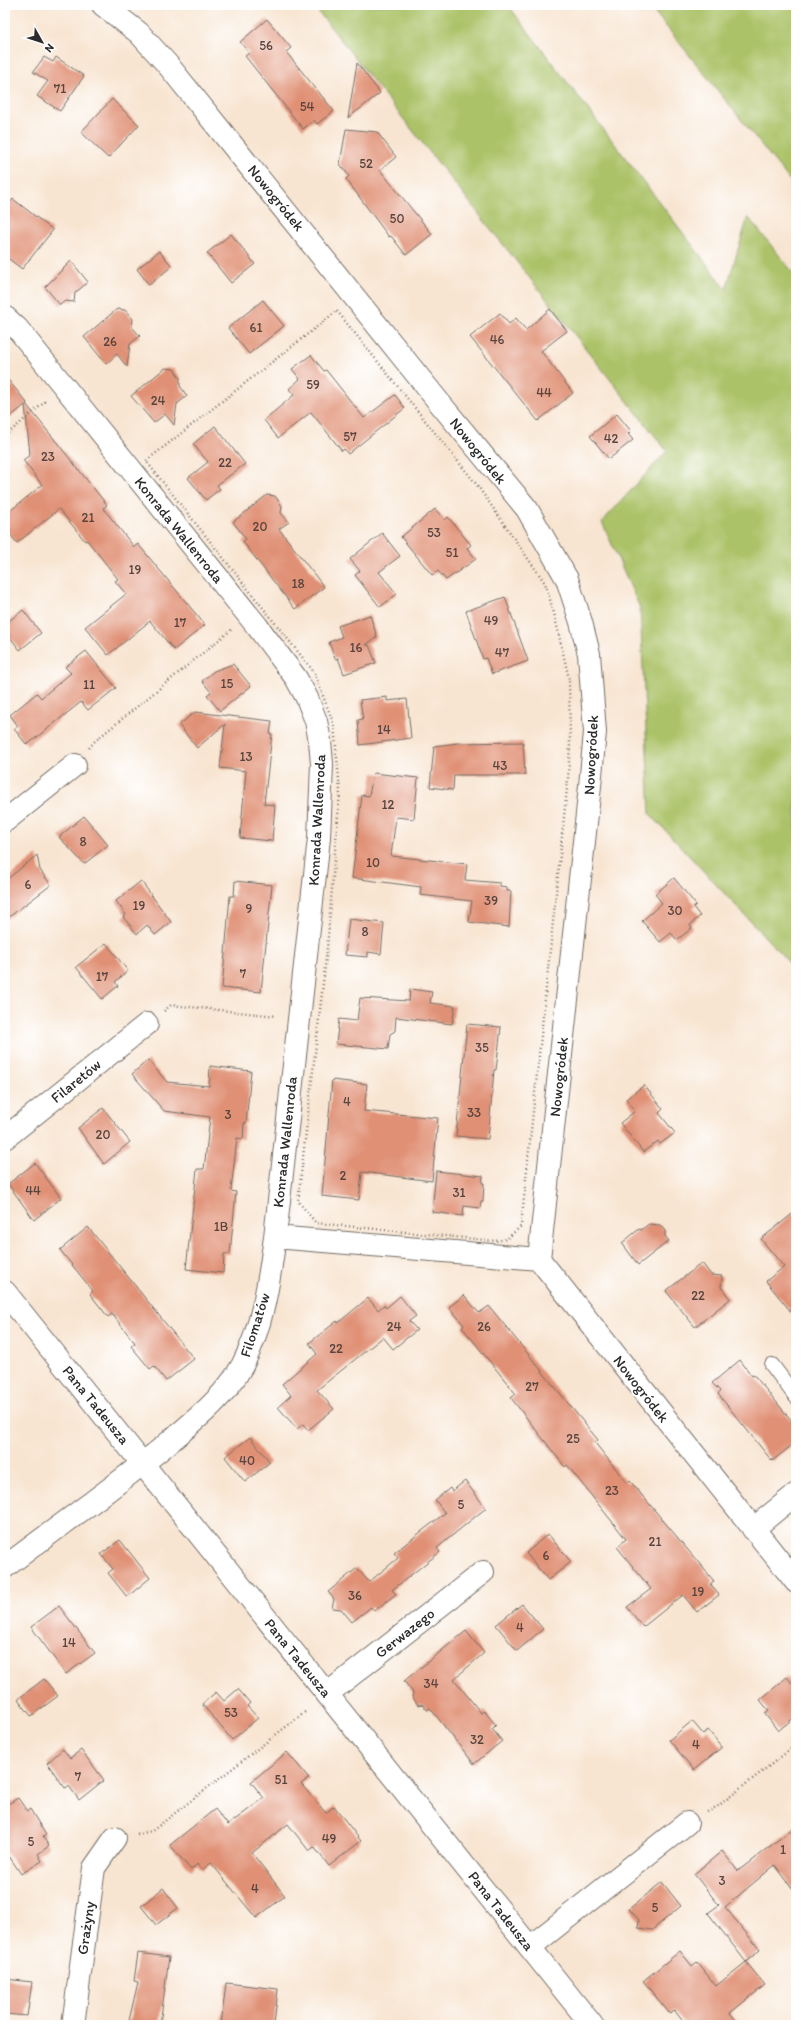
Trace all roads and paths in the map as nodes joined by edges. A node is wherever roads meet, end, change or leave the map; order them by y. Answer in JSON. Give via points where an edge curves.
{"nodes":[{"id":1,"x":103,"y":5,"type":"edge"},
{"id":2,"x":337,"y":311,"type":"joint"},
{"id":3,"x":5,"y":316,"type":"edge"},
{"id":4,"x":63,"y":386,"type":"junction"},
{"id":5,"x":5,"y":436,"type":"edge"},
{"id":6,"x":249,"y":616,"type":"junction"},
{"id":7,"x":75,"y":765,"type":"joint"},
{"id":8,"x":5,"y":821,"type":"edge"},
{"id":9,"x":299,"y":1018,"type":"junction"},
{"id":10,"x":146,"y":1024,"type":"joint"},
{"id":11,"x":5,"y":1138,"type":"edge"},
{"id":12,"x":274,"y":1237,"type":"junction"},
{"id":13,"x":538,"y":1259,"type":"junction"},
{"id":14,"x":5,"y":1292,"type":"edge"},
{"id":15,"x":772,"y":1366,"type":"dead end"},
{"id":16,"x":796,"y":1397,"type":"edge"},
{"id":17,"x":143,"y":1464,"type":"junction"},
{"id":18,"x":796,"y":1494,"type":"edge"},
{"id":19,"x":753,"y":1528,"type":"junction"},
{"id":20,"x":5,"y":1567,"type":"edge"},
{"id":21,"x":483,"y":1572,"type":"dead end"},
{"id":22,"x":796,"y":1582,"type":"edge"},
{"id":23,"x":327,"y":1694,"type":"junction"},
{"id":24,"x":305,"y":1712,"type":"dead end"},
{"id":25,"x":796,"y":1745,"type":"edge"},
{"id":26,"x":687,"y":1822,"type":"joint"},
{"id":27,"x":114,"y":1838,"type":"joint"},
{"id":28,"x":530,"y":1947,"type":"junction"},
{"id":29,"x":73,"y":2025,"type":"edge"},
{"id":30,"x":592,"y":2025,"type":"edge"}],
"edges":[{"from":1,"to":13,"type":"street","name":"Nowogródek","via":[[139,33],[168,65],[315,246],[438,402],[527,509],[567,579],[588,654],[595,732]]},
{"from":2,"to":2,"type":"path","via":[[146,461],[314,672],[334,725],[340,791],[327,948],[298,1202],[316,1223],[495,1241],[507,1240],[521,1226],[568,779],[569,679],[545,583],[477,485]]},
{"from":3,"to":4,"type":"street","name":"Konrada Wallenroda"},
{"from":4,"to":5,"type":"path"},
{"from":4,"to":6,"type":"street","name":"Konrada Wallenroda"},
{"from":6,"to":7,"type":"path","via":[[95,741]]},
{"from":6,"to":9,"type":"street","name":"Konrada Wallenroda","via":[[296,678],[316,721],[320,740],[322,764],[319,838]]},
{"from":7,"to":8,"type":"street"},
{"from":9,"to":10,"type":"path","via":[[171,1005]]},
{"from":9,"to":12,"type":"street","name":"Konrada Wallenroda"},
{"from":10,"to":11,"type":"street","name":"Filaretów"},
{"from":12,"to":13,"type":"street"},
{"from":12,"to":17,"type":"street","name":"Filomatów","via":[[269,1277],[259,1322],[242,1366],[219,1396],[198,1417]]},
{"from":13,"to":19,"type":"street","name":"Nowogródek"},
{"from":14,"to":17,"type":"street","name":"Pana Tadeusza"},
{"from":15,"to":16,"type":"lane"},
{"from":17,"to":20,"type":"street","name":"Filomatów"},
{"from":17,"to":23,"type":"street","name":"Pana Tadeusza"},
{"from":18,"to":19,"type":"street"},
{"from":19,"to":22,"type":"street","name":"Nowogródek"},
{"from":21,"to":23,"type":"street","name":"Gerwazego"},
{"from":23,"to":28,"type":"street","name":"Pana Tadeusza"},
{"from":24,"to":27,"type":"path","via":[[152,1831]]},
{"from":25,"to":26,"type":"path","via":[[718,1806]]},
{"from":26,"to":28,"type":"street"},
{"from":27,"to":29,"type":"street","name":"Grażyny","via":[[94,1868]]},
{"from":28,"to":30,"type":"street","name":"Pana Tadeusza"}]}
